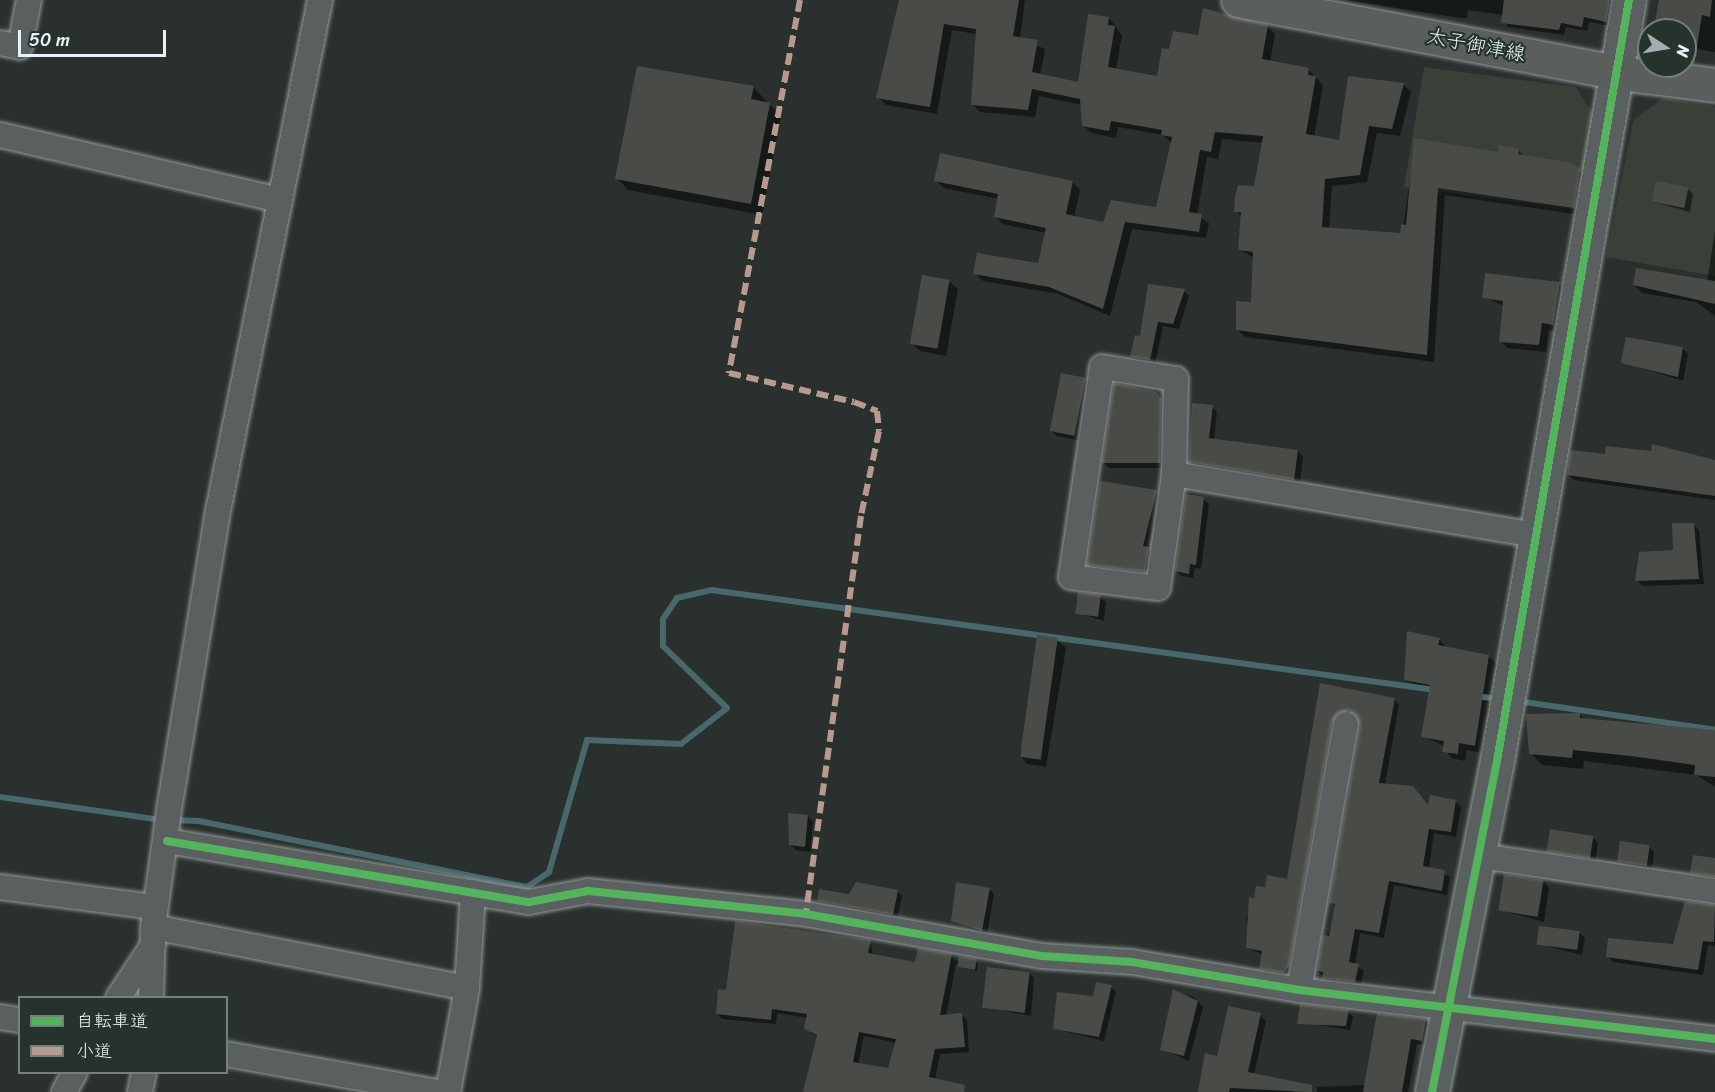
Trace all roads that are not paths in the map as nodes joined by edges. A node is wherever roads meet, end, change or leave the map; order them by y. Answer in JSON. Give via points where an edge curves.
{"nodes":[{"id":1,"x":29,"y":0,"type":"edge"},
{"id":2,"x":320,"y":0,"type":"edge"},
{"id":3,"x":1238,"y":0,"type":"edge"},
{"id":4,"x":1629,"y":0,"type":"edge"},
{"id":5,"x":1274,"y":3,"type":"edge"},
{"id":6,"x":0,"y":43,"type":"edge"},
{"id":7,"x":1619,"y":73,"type":"junction"},
{"id":8,"x":1715,"y":85,"type":"edge"},
{"id":9,"x":0,"y":135,"type":"edge"},
{"id":10,"x":280,"y":200,"type":"junction"},
{"id":11,"x":1174,"y":474,"type":"junction"},
{"id":12,"x":1536,"y":535,"type":"junction"},
{"id":13,"x":1346,"y":724,"type":"dead end"},
{"id":14,"x":167,"y":841,"type":"junction"},
{"id":15,"x":1479,"y":856,"type":"junction"},
{"id":16,"x":0,"y":887,"type":"edge"},
{"id":17,"x":1715,"y":891,"type":"edge"},
{"id":18,"x":473,"y":892,"type":"junction"},
{"id":19,"x":154,"y":926,"type":"junction"},
{"id":20,"x":467,"y":988,"type":"junction"},
{"id":21,"x":1299,"y":990,"type":"junction"},
{"id":22,"x":119,"y":996,"type":"edge"},
{"id":23,"x":151,"y":996,"type":"edge"},
{"id":24,"x":1448,"y":1007,"type":"junction"},
{"id":25,"x":0,"y":1017,"type":"edge"},
{"id":26,"x":18,"y":1020,"type":"edge"},
{"id":27,"x":1715,"y":1039,"type":"edge"},
{"id":28,"x":228,"y":1054,"type":"edge"},
{"id":29,"x":74,"y":1074,"type":"edge"},
{"id":30,"x":144,"y":1074,"type":"edge"},
{"id":31,"x":64,"y":1092,"type":"edge"},
{"id":32,"x":140,"y":1092,"type":"edge"},
{"id":33,"x":437,"y":1092,"type":"edge"},
{"id":34,"x":448,"y":1092,"type":"edge"},
{"id":35,"x":1431,"y":1092,"type":"edge"}],
"edges":[{"from":1,"to":6,"type":"street","via":[[20,47]]},
{"from":2,"to":10,"type":"street"},
{"from":3,"to":5,"type":"main road","name":"太子御津線"},
{"from":4,"to":7,"type":"street"},
{"from":5,"to":7,"type":"main road","name":"太子御津線"},
{"from":7,"to":8,"type":"main road","name":"太子御津線"},
{"from":7,"to":12,"type":"street"},
{"from":9,"to":10,"type":"street"},
{"from":10,"to":14,"type":"street","via":[[218,511]]},
{"from":11,"to":11,"type":"street","via":[[1176,379],[1102,368],[1071,577],[1158,588]]},
{"from":11,"to":12,"type":"street"},
{"from":12,"to":15,"type":"street"},
{"from":13,"to":21,"type":"street"},
{"from":14,"to":18,"type":"street"},
{"from":14,"to":19,"type":"street"},
{"from":15,"to":17,"type":"street"},
{"from":15,"to":24,"type":"street"},
{"from":16,"to":19,"type":"street"},
{"from":18,"to":20,"type":"street"},
{"from":18,"to":21,"type":"street","via":[[529,902],[588,891],[806,914],[1042,956],[1132,962]]},
{"from":19,"to":20,"type":"street"},
{"from":19,"to":22,"type":"street"},
{"from":19,"to":23,"type":"street"},
{"from":20,"to":34,"type":"street"},
{"from":21,"to":24,"type":"street"},
{"from":24,"to":27,"type":"street"},
{"from":24,"to":35,"type":"street"},
{"from":25,"to":26,"type":"street"},
{"from":28,"to":33,"type":"street"},
{"from":29,"to":31,"type":"street"},
{"from":30,"to":32,"type":"street"}]}
